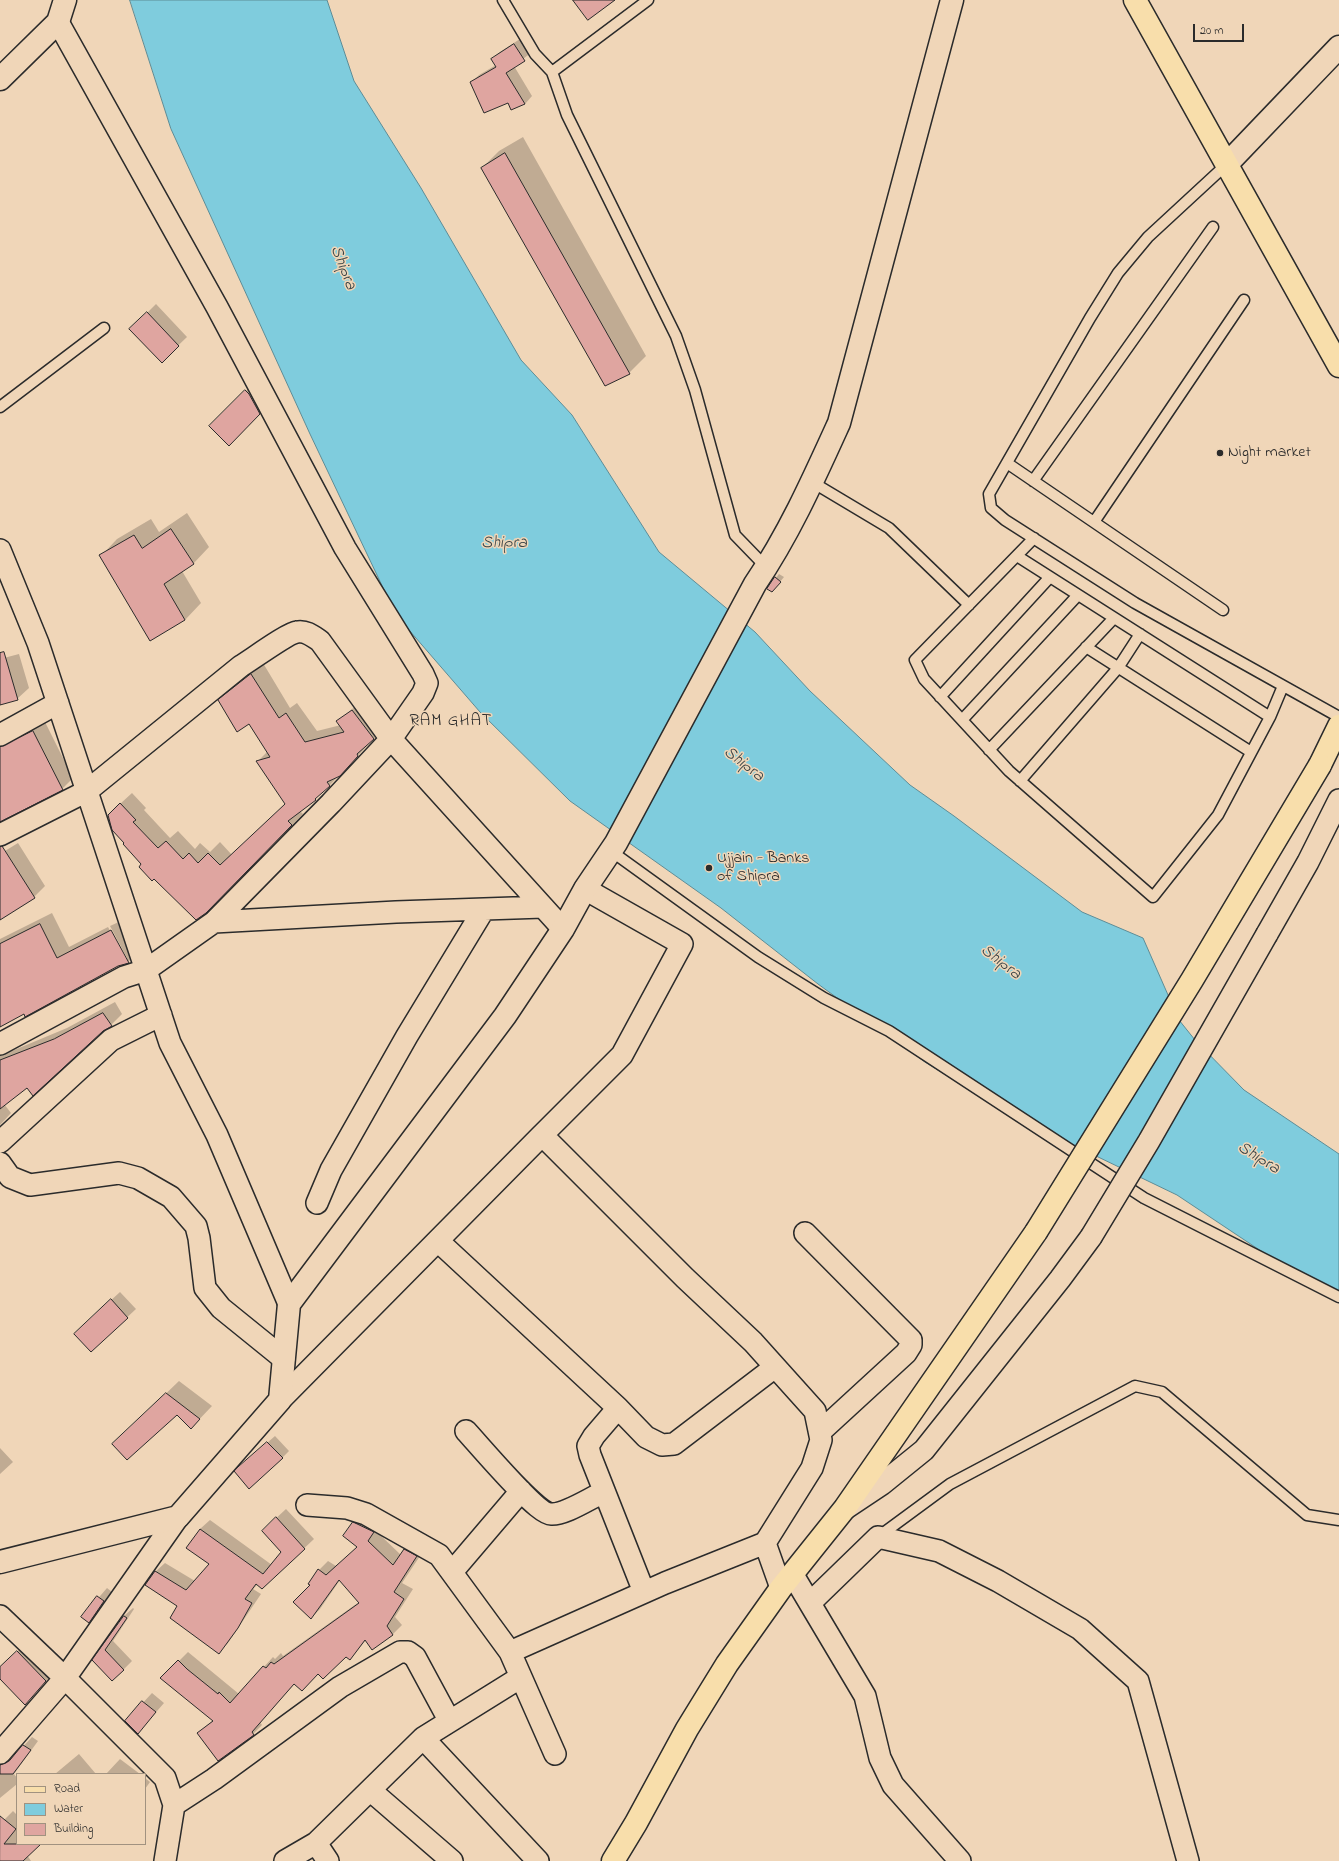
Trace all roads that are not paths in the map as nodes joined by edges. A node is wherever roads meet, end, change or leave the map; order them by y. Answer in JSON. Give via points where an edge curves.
{"nodes":[{"id":1,"x":65,"y":0,"type":"edge"},
{"id":2,"x":503,"y":0,"type":"edge"},
{"id":3,"x":648,"y":0,"type":"edge"},
{"id":4,"x":952,"y":0,"type":"edge"},
{"id":5,"x":1135,"y":0,"type":"edge"},
{"id":6,"x":58,"y":22,"type":"junction"},
{"id":7,"x":1339,"y":47,"type":"edge"},
{"id":8,"x":552,"y":72,"type":"junction"},
{"id":9,"x":0,"y":79,"type":"edge"},
{"id":10,"x":1227,"y":164,"type":"junction"},
{"id":11,"x":1213,"y":227,"type":"dead end"},
{"id":12,"x":1244,"y":300,"type":"dead end"},
{"id":13,"x":104,"y":328,"type":"dead end"},
{"id":14,"x":1339,"y":366,"type":"edge"},
{"id":15,"x":0,"y":407,"type":"edge"},
{"id":16,"x":1007,"y":463,"type":"junction"},
{"id":17,"x":1033,"y":481,"type":"junction"},
{"id":18,"x":812,"y":482,"type":"junction"},
{"id":19,"x":1094,"y":522,"type":"junction"},
{"id":20,"x":1034,"y":538,"type":"junction"},
{"id":21,"x":0,"y":550,"type":"edge"},
{"id":22,"x":1017,"y":556,"type":"junction"},
{"id":23,"x":761,"y":576,"type":"junction"},
{"id":24,"x":1050,"y":577,"type":"junction"},
{"id":25,"x":1078,"y":595,"type":"junction"},
{"id":26,"x":968,"y":605,"type":"junction"},
{"id":27,"x":1223,"y":610,"type":"dead end"},
{"id":28,"x":1114,"y":618,"type":"junction"},
{"id":29,"x":1140,"y":634,"type":"junction"},
{"id":30,"x":1086,"y":647,"type":"junction"},
{"id":31,"x":1118,"y":668,"type":"junction"},
{"id":32,"x":1284,"y":686,"type":"junction"},
{"id":33,"x":940,"y":697,"type":"junction"},
{"id":34,"x":58,"y":703,"type":"junction"},
{"id":35,"x":1270,"y":717,"type":"junction"},
{"id":36,"x":1339,"y":717,"type":"edge"},
{"id":37,"x":962,"y":720,"type":"junction"},
{"id":38,"x":1339,"y":726,"type":"edge"},
{"id":39,"x":0,"y":735,"type":"edge"},
{"id":40,"x":391,"y":739,"type":"junction"},
{"id":41,"x":989,"y":750,"type":"junction"},
{"id":42,"x":1252,"y":752,"type":"junction"},
{"id":43,"x":1020,"y":781,"type":"junction"},
{"id":44,"x":86,"y":791,"type":"junction"},
{"id":45,"x":1339,"y":800,"type":"edge"},
{"id":46,"x":0,"y":835,"type":"edge"},
{"id":47,"x":613,"y":847,"type":"junction"},
{"id":48,"x":585,"y":890,"type":"junction"},
{"id":49,"x":543,"y":907,"type":"junction"},
{"id":50,"x":484,"y":909,"type":"junction"},
{"id":51,"x":214,"y":922,"type":"junction"},
{"id":52,"x":562,"y":929,"type":"junction"},
{"id":53,"x":146,"y":970,"type":"junction"},
{"id":54,"x":160,"y":1015,"type":"junction"},
{"id":55,"x":0,"y":1044,"type":"edge"},
{"id":56,"x":542,"y":1135,"type":"junction"},
{"id":57,"x":0,"y":1142,"type":"edge"},
{"id":58,"x":0,"y":1163,"type":"edge"},
{"id":59,"x":317,"y":1203,"type":"dead end"},
{"id":60,"x":805,"y":1234,"type":"dead end"},
{"id":61,"x":438,"y":1241,"type":"junction"},
{"id":62,"x":1339,"y":1297,"type":"edge"},
{"id":63,"x":289,"y":1304,"type":"junction"},
{"id":64,"x":284,"y":1358,"type":"junction"},
{"id":65,"x":775,"y":1367,"type":"junction"},
{"id":66,"x":280,"y":1400,"type":"junction"},
{"id":67,"x":618,"y":1408,"type":"junction"},
{"id":68,"x":466,"y":1431,"type":"dead end"},
{"id":69,"x":820,"y":1432,"type":"junction"},
{"id":70,"x":521,"y":1491,"type":"junction"},
{"id":71,"x":604,"y":1492,"type":"junction"},
{"id":72,"x":307,"y":1505,"type":"dead end"},
{"id":73,"x":845,"y":1508,"type":"junction"},
{"id":74,"x":178,"y":1516,"type":"junction"},
{"id":75,"x":1339,"y":1520,"type":"edge"},
{"id":76,"x":878,"y":1537,"type":"junction"},
{"id":77,"x":765,"y":1543,"type":"junction"},
{"id":78,"x":0,"y":1562,"type":"edge"},
{"id":79,"x":452,"y":1572,"type":"junction"},
{"id":80,"x":788,"y":1582,"type":"junction"},
{"id":81,"x":644,"y":1592,"type":"junction"},
{"id":82,"x":810,"y":1603,"type":"junction"},
{"id":83,"x":0,"y":1616,"type":"edge"},
{"id":84,"x":510,"y":1652,"type":"junction"},
{"id":85,"x":521,"y":1677,"type":"junction"},
{"id":86,"x":65,"y":1678,"type":"junction"},
{"id":87,"x":449,"y":1720,"type":"junction"},
{"id":88,"x":423,"y":1738,"type":"junction"},
{"id":89,"x":0,"y":1753,"type":"edge"},
{"id":90,"x":555,"y":1754,"type":"dead end"},
{"id":91,"x":370,"y":1790,"type":"junction"},
{"id":92,"x":174,"y":1805,"type":"junction"},
{"id":93,"x":316,"y":1843,"type":"junction"},
{"id":94,"x":165,"y":1861,"type":"edge"},
{"id":95,"x":285,"y":1861,"type":"edge"},
{"id":96,"x":328,"y":1861,"type":"edge"},
{"id":97,"x":452,"y":1861,"type":"edge"},
{"id":98,"x":538,"y":1861,"type":"edge"},
{"id":99,"x":613,"y":1861,"type":"edge"},
{"id":100,"x":960,"y":1861,"type":"edge"},
{"id":101,"x":1188,"y":1861,"type":"edge"}],
"edges":[{"from":1,"to":6,"type":"main road"},
{"from":2,"to":8,"type":"lane","via":[[535,54]]},
{"from":3,"to":8,"type":"lane"},
{"from":4,"to":18,"type":"main road","via":[[839,423]]},
{"from":5,"to":10,"type":"main road"},
{"from":6,"to":9,"type":"main road"},
{"from":6,"to":40,"type":"street","via":[[218,307],[345,548],[423,674],[427,683],[423,693]]},
{"from":7,"to":10,"type":"main road"},
{"from":8,"to":23,"type":"lane","via":[[568,115],[676,336],[695,390],[735,535]]},
{"from":10,"to":14,"type":"main road"},
{"from":10,"to":16,"type":"lane","via":[[1148,238],[1118,273]]},
{"from":11,"to":17,"type":"lane"},
{"from":12,"to":19,"type":"lane"},
{"from":13,"to":15,"type":"lane"},
{"from":16,"to":17,"type":"lane"},
{"from":16,"to":20,"type":"lane","via":[[989,494],[991,508],[1004,520]]},
{"from":17,"to":19,"type":"lane"},
{"from":18,"to":23,"type":"main road"},
{"from":18,"to":26,"type":"lane","via":[[889,528]]},
{"from":19,"to":27,"type":"lane"},
{"from":20,"to":22,"type":"lane"},
{"from":20,"to":32,"type":"lane","via":[[1135,603]]},
{"from":21,"to":34,"type":"street","via":[[38,643]]},
{"from":22,"to":24,"type":"lane"},
{"from":22,"to":26,"type":"lane"},
{"from":23,"to":47,"type":"main road"},
{"from":24,"to":25,"type":"lane"},
{"from":24,"to":33,"type":"lane"},
{"from":25,"to":28,"type":"lane"},
{"from":25,"to":37,"type":"lane"},
{"from":26,"to":33,"type":"lane","via":[[915,660],[924,679]]},
{"from":28,"to":29,"type":"lane"},
{"from":28,"to":30,"type":"lane"},
{"from":29,"to":31,"type":"lane"},
{"from":29,"to":35,"type":"lane"},
{"from":30,"to":31,"type":"lane"},
{"from":30,"to":41,"type":"lane"},
{"from":31,"to":42,"type":"lane"},
{"from":31,"to":43,"type":"lane"},
{"from":32,"to":35,"type":"lane"},
{"from":32,"to":36,"type":"lane"},
{"from":33,"to":37,"type":"lane"},
{"from":34,"to":39,"type":"street"},
{"from":34,"to":44,"type":"street"},
{"from":35,"to":42,"type":"lane"},
{"from":37,"to":41,"type":"lane"},
{"from":38,"to":73,"type":"main road","bridge":true,"via":[[1320,765],[1192,980],[1036,1232]]},
{"from":40,"to":44,"type":"street","via":[[320,641],[310,634],[297,632],[241,666]]},
{"from":40,"to":49,"type":"street"},
{"from":40,"to":51,"type":"street"},
{"from":41,"to":43,"type":"lane"},
{"from":42,"to":43,"type":"lane","via":[[1218,815],[1153,896]]},
{"from":44,"to":46,"type":"street"},
{"from":44,"to":53,"type":"street"},
{"from":45,"to":73,"type":"street","bridge":true,"via":[[1308,862],[1149,1141],[1091,1237],[924,1450],[882,1484]]},
{"from":47,"to":48,"type":"main road"},
{"from":47,"to":62,"type":"lane","via":[[758,957],[824,998],[889,1031],[1144,1198]]},
{"from":48,"to":52,"type":"main road"},
{"from":48,"to":56,"type":"street","via":[[682,944],[622,1055]]},
{"from":49,"to":50,"type":"street"},
{"from":49,"to":52,"type":"street"},
{"from":50,"to":51,"type":"street"},
{"from":50,"to":59,"type":"street","via":[[407,1036],[331,1170]]},
{"from":51,"to":53,"type":"street"},
{"from":52,"to":63,"type":"main road","via":[[505,1016]]},
{"from":53,"to":54,"type":"street"},
{"from":53,"to":55,"type":"street","via":[[124,977]]},
{"from":54,"to":57,"type":"street","via":[[111,1040]]},
{"from":54,"to":63,"type":"street","via":[[170,1043],[217,1135]]},
{"from":56,"to":61,"type":"street"},
{"from":56,"to":65,"type":"street","via":[[685,1278],[754,1342]]},
{"from":58,"to":64,"type":"street","via":[[10,1177],[30,1185],[119,1174],[138,1178],[171,1197],[196,1226],[205,1288],[220,1308]]},
{"from":60,"to":69,"type":"street","via":[[911,1340],[906,1353]]},
{"from":61,"to":66,"type":"street"},
{"from":61,"to":67,"type":"street"},
{"from":63,"to":64,"type":"main road"},
{"from":64,"to":66,"type":"main road"},
{"from":65,"to":67,"type":"street","via":[[674,1444],[662,1445],[646,1437]]},
{"from":65,"to":69,"type":"street","via":[[815,1411]]},
{"from":66,"to":74,"type":"main road"},
{"from":67,"to":71,"type":"street","via":[[588,1446]]},
{"from":68,"to":70,"type":"street"},
{"from":69,"to":77,"type":"street","via":[[821,1440],[812,1468]]},
{"from":70,"to":71,"type":"street","via":[[542,1511],[549,1514],[558,1514]]},
{"from":70,"to":79,"type":"street"},
{"from":71,"to":81,"type":"street"},
{"from":72,"to":79,"type":"street","via":[[347,1508],[366,1514],[439,1555]]},
{"from":73,"to":80,"type":"main road"},
{"from":74,"to":78,"type":"main road"},
{"from":74,"to":86,"type":"street"},
{"from":75,"to":76,"type":"lane","via":[[1307,1516],[1162,1392],[1135,1386],[950,1484]]},
{"from":76,"to":82,"type":"street"},
{"from":76,"to":101,"type":"street","via":[[939,1551],[998,1581],[1080,1629],[1138,1681]]},
{"from":77,"to":80,"type":"street"},
{"from":77,"to":81,"type":"street"},
{"from":79,"to":84,"type":"street"},
{"from":80,"to":82,"type":"street"},
{"from":80,"to":99,"type":"main road","via":[[728,1664],[691,1722]]},
{"from":81,"to":84,"type":"street"},
{"from":82,"to":100,"type":"street","via":[[865,1696],[880,1758],[893,1785]]},
{"from":83,"to":86,"type":"street"},
{"from":84,"to":85,"type":"street"},
{"from":85,"to":87,"type":"street"},
{"from":85,"to":90,"type":"street"},
{"from":86,"to":89,"type":"street"},
{"from":86,"to":92,"type":"street","via":[[165,1778]]},
{"from":87,"to":88,"type":"street"},
{"from":87,"to":92,"type":"street","via":[[415,1658],[408,1652],[400,1652],[340,1687]]},
{"from":88,"to":91,"type":"street"},
{"from":88,"to":98,"type":"street"},
{"from":91,"to":93,"type":"street"},
{"from":91,"to":97,"type":"street"},
{"from":92,"to":94,"type":"street"},
{"from":93,"to":95,"type":"street"},
{"from":93,"to":96,"type":"street"}]}
